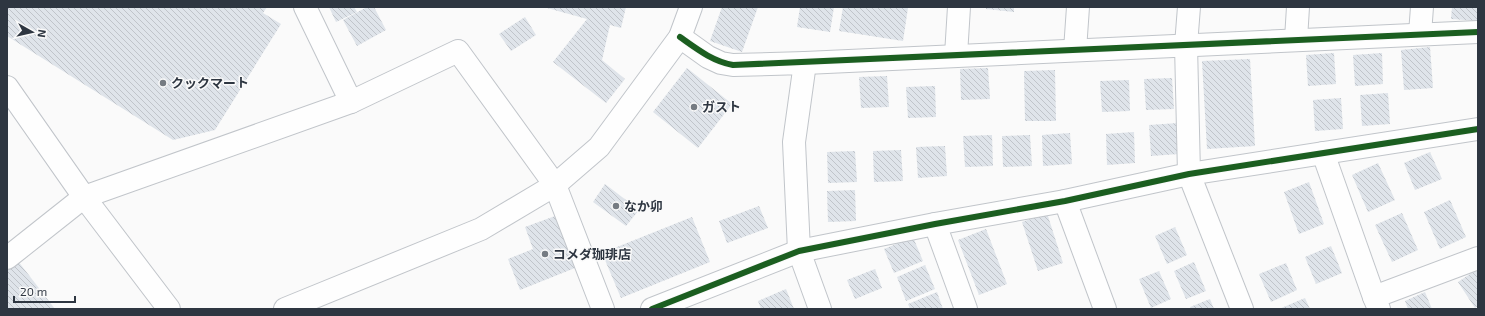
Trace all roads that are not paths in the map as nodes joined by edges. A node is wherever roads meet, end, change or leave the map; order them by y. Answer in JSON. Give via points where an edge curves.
{"nodes":[{"id":1,"x":305,"y":7,"type":"edge"},
{"id":2,"x":691,"y":7,"type":"edge"},
{"id":3,"x":959,"y":7,"type":"edge"},
{"id":4,"x":1078,"y":7,"type":"edge"},
{"id":5,"x":1189,"y":7,"type":"edge"},
{"id":6,"x":1298,"y":7,"type":"edge"},
{"id":7,"x":1422,"y":7,"type":"edge"},
{"id":8,"x":1478,"y":32,"type":"edge"},
{"id":9,"x":1420,"y":34,"type":"junction"},
{"id":10,"x":680,"y":37,"type":"junction"},
{"id":11,"x":1296,"y":39,"type":"junction"},
{"id":12,"x":1186,"y":45,"type":"junction"},
{"id":13,"x":1075,"y":50,"type":"junction"},
{"id":14,"x":956,"y":56,"type":"junction"},
{"id":15,"x":805,"y":63,"type":"junction"},
{"id":16,"x":7,"y":87,"type":"edge"},
{"id":17,"x":351,"y":102,"type":"junction"},
{"id":18,"x":1478,"y":130,"type":"edge"},
{"id":19,"x":1323,"y":153,"type":"junction"},
{"id":20,"x":1189,"y":174,"type":"junction"},
{"id":21,"x":556,"y":185,"type":"junction"},
{"id":22,"x":84,"y":197,"type":"junction"},
{"id":23,"x":1065,"y":201,"type":"junction"},
{"id":24,"x":935,"y":224,"type":"junction"},
{"id":25,"x":799,"y":251,"type":"junction"},
{"id":26,"x":7,"y":258,"type":"edge"},
{"id":27,"x":1478,"y":258,"type":"edge"},
{"id":28,"x":1377,"y":303,"type":"edge"},
{"id":29,"x":676,"y":305,"type":"edge"},
{"id":30,"x":169,"y":309,"type":"edge"},
{"id":31,"x":285,"y":309,"type":"edge"},
{"id":32,"x":603,"y":309,"type":"edge"},
{"id":33,"x":652,"y":309,"type":"edge"},
{"id":34,"x":820,"y":309,"type":"edge"},
{"id":35,"x":966,"y":309,"type":"edge"},
{"id":36,"x":1105,"y":309,"type":"edge"},
{"id":37,"x":1242,"y":309,"type":"edge"}],
"edges":[{"from":1,"to":17,"type":"street"},
{"from":2,"to":10,"type":"street"},
{"from":3,"to":14,"type":"street"},
{"from":4,"to":13,"type":"street"},
{"from":5,"to":12,"type":"street"},
{"from":6,"to":11,"type":"street"},
{"from":7,"to":9,"type":"street"},
{"from":8,"to":9,"type":"street"},
{"from":9,"to":11,"type":"street"},
{"from":10,"to":15,"type":"street","via":[[721,63]]},
{"from":10,"to":21,"type":"street","via":[[598,147]]},
{"from":11,"to":12,"type":"street"},
{"from":12,"to":13,"type":"street"},
{"from":12,"to":20,"type":"street"},
{"from":13,"to":14,"type":"street"},
{"from":14,"to":15,"type":"street"},
{"from":15,"to":25,"type":"street","via":[[794,142]]},
{"from":16,"to":22,"type":"street"},
{"from":17,"to":21,"type":"street","via":[[458,51]]},
{"from":17,"to":22,"type":"street"},
{"from":18,"to":19,"type":"street"},
{"from":19,"to":20,"type":"street"},
{"from":19,"to":28,"type":"street"},
{"from":20,"to":23,"type":"street"},
{"from":20,"to":37,"type":"street"},
{"from":21,"to":31,"type":"street","via":[[481,229]]},
{"from":21,"to":32,"type":"street"},
{"from":22,"to":26,"type":"street"},
{"from":22,"to":30,"type":"street"},
{"from":23,"to":24,"type":"street"},
{"from":23,"to":36,"type":"street"},
{"from":24,"to":25,"type":"street"},
{"from":24,"to":35,"type":"street"},
{"from":25,"to":29,"type":"street"},
{"from":25,"to":34,"type":"street"},
{"from":27,"to":28,"type":"street"},
{"from":29,"to":33,"type":"street"}]}
